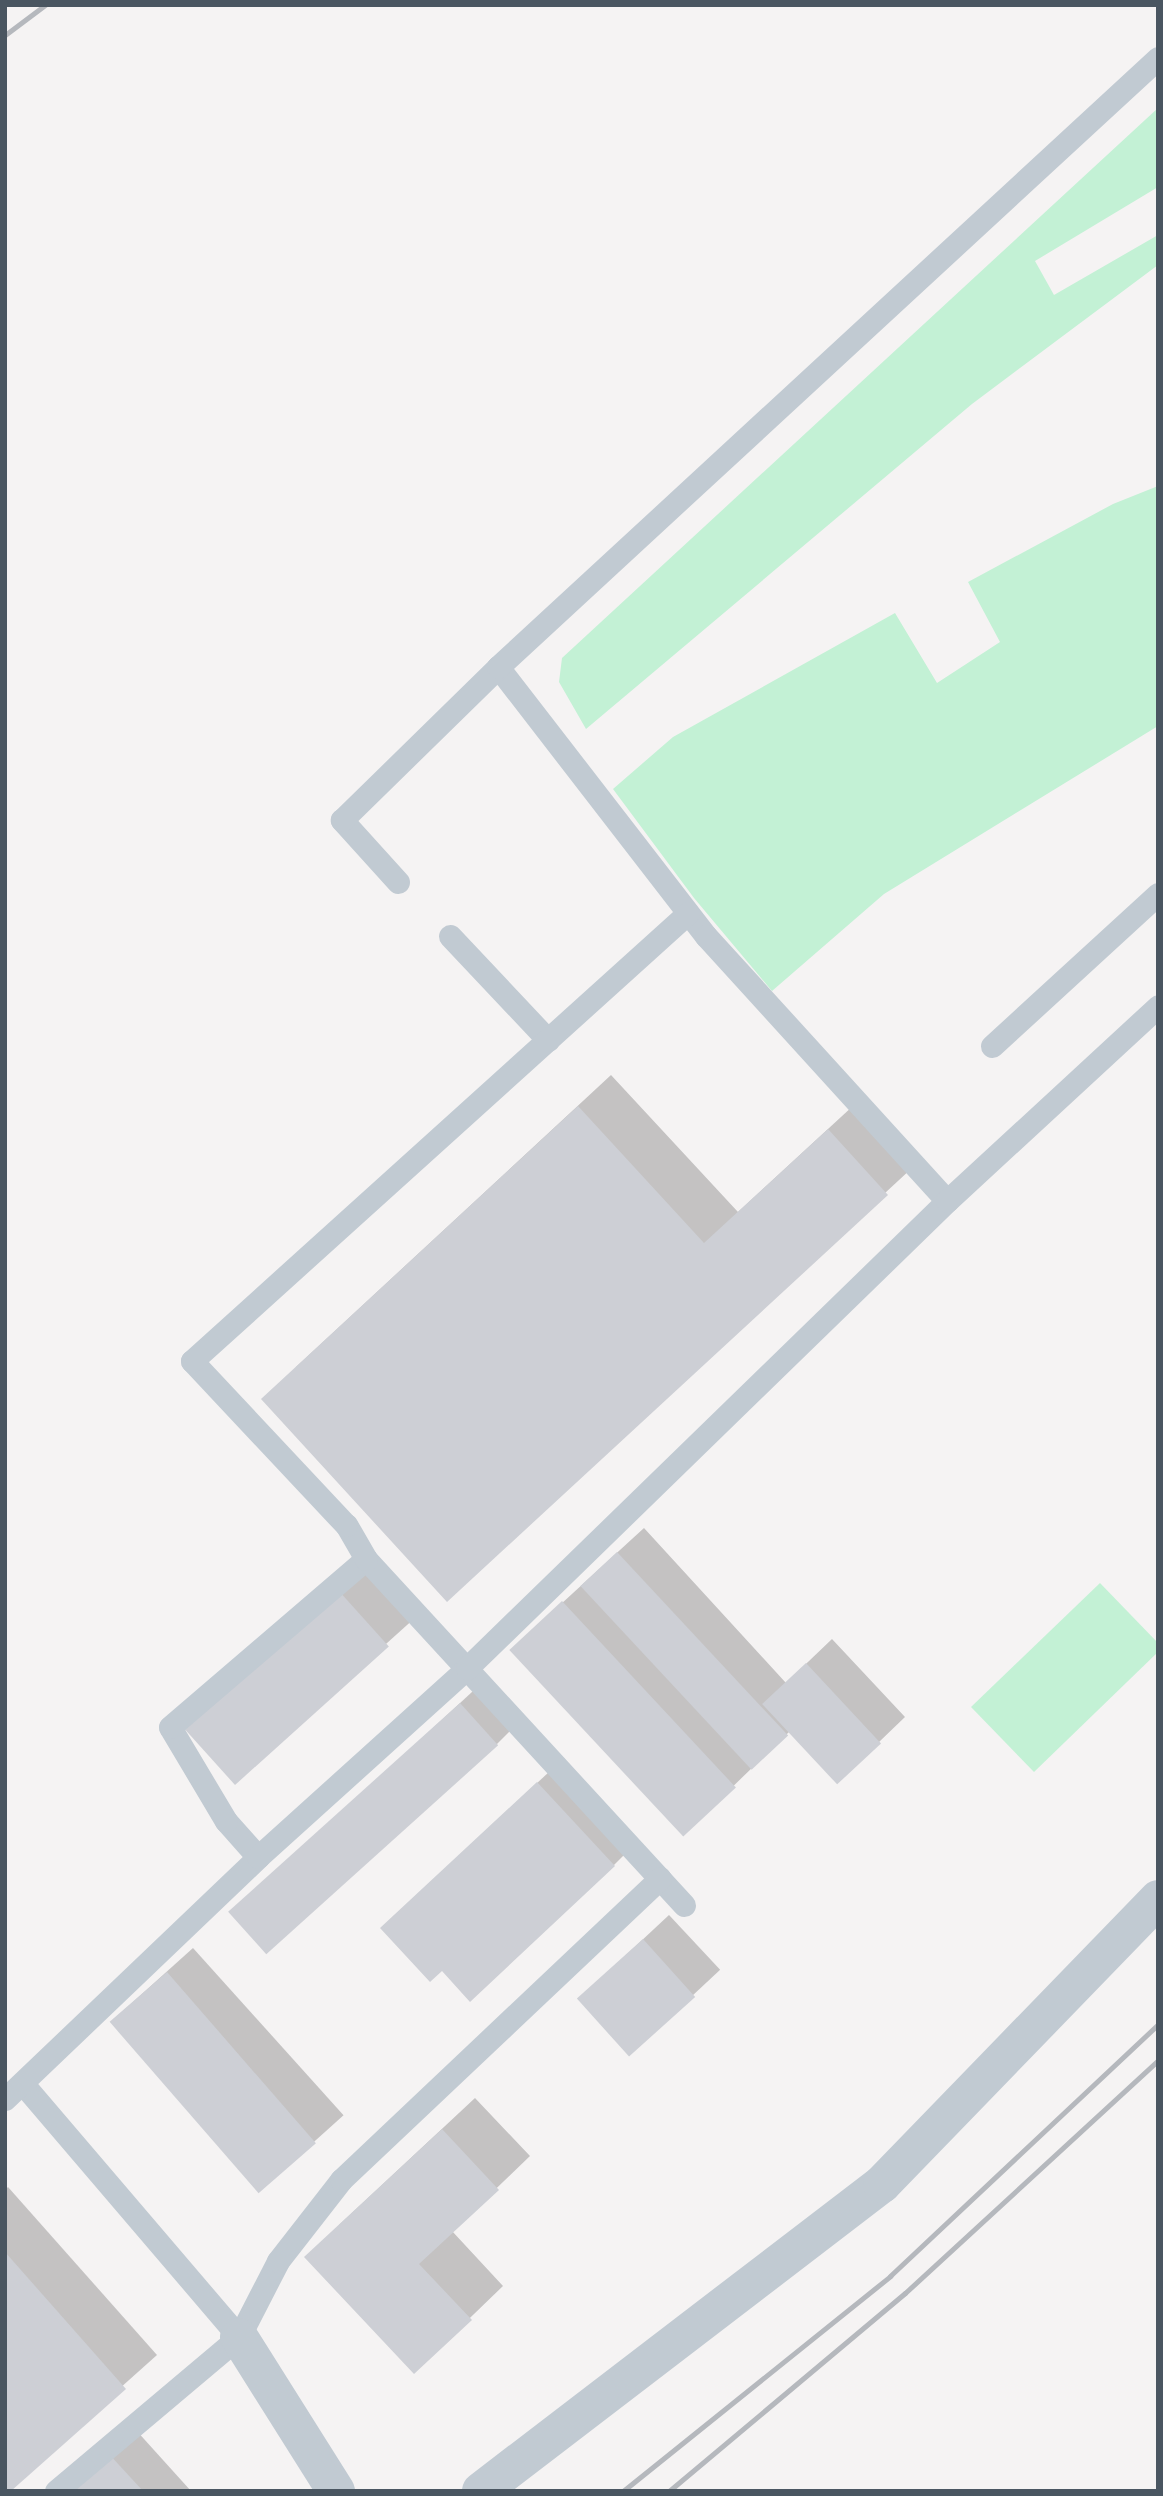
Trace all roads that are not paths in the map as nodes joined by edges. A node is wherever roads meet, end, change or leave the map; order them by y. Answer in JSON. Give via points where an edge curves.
{"nodes":[{"id":1,"x":1158,"y":58,"type":"edge"},
{"id":2,"x":498,"y":667,"type":"junction"},
{"id":3,"x":398,"y":883,"type":"dead end"},
{"id":4,"x":1158,"y":894,"type":"edge"},
{"id":5,"x":688,"y":913,"type":"junction"},
{"id":6,"x":450,"y":936,"type":"dead end"},
{"id":7,"x":1158,"y":1006,"type":"edge"},
{"id":8,"x":548,"y":1040,"type":"junction"},
{"id":9,"x":992,"y":1046,"type":"dead end"},
{"id":10,"x":947,"y":1201,"type":"junction"},
{"id":11,"x":366,"y":1559,"type":"junction"},
{"id":12,"x":467,"y":1668,"type":"junction"},
{"id":13,"x":258,"y":1857,"type":"junction"},
{"id":14,"x":660,"y":1878,"type":"junction"},
{"id":15,"x":1158,"y":1899,"type":"edge"},
{"id":16,"x":684,"y":1905,"type":"dead end"},
{"id":17,"x":23,"y":2084,"type":"junction"},
{"id":18,"x":5,"y":2099,"type":"edge"},
{"id":19,"x":239,"y":2337,"type":"junction"},
{"id":20,"x":56,"y":2491,"type":"edge"},
{"id":21,"x":336,"y":2491,"type":"edge"},
{"id":22,"x":481,"y":2491,"type":"edge"}],
"edges":[{"from":1,"to":2,"type":"lane"},
{"from":2,"to":3,"type":"lane","via":[[342,820]]},
{"from":2,"to":5,"type":"lane"},
{"from":4,"to":9,"type":"lane"},
{"from":5,"to":8,"type":"lane"},
{"from":5,"to":10,"type":"lane"},
{"from":6,"to":8,"type":"lane"},
{"from":7,"to":10,"type":"lane"},
{"from":8,"to":11,"type":"lane","via":[[192,1361],[346,1525]]},
{"from":10,"to":12,"type":"lane"},
{"from":11,"to":12,"type":"lane"},
{"from":11,"to":13,"type":"lane","via":[[170,1727],[226,1821]]},
{"from":12,"to":13,"type":"lane"},
{"from":12,"to":14,"type":"lane"},
{"from":13,"to":17,"type":"lane"},
{"from":14,"to":16,"type":"lane"},
{"from":14,"to":19,"type":"lane","via":[[341,2180],[278,2261]]},
{"from":15,"to":22,"type":"street","via":[[882,2184]]},
{"from":17,"to":18,"type":"lane"},
{"from":17,"to":19,"type":"lane"},
{"from":19,"to":20,"type":"lane"},
{"from":19,"to":21,"type":"street"}]}
